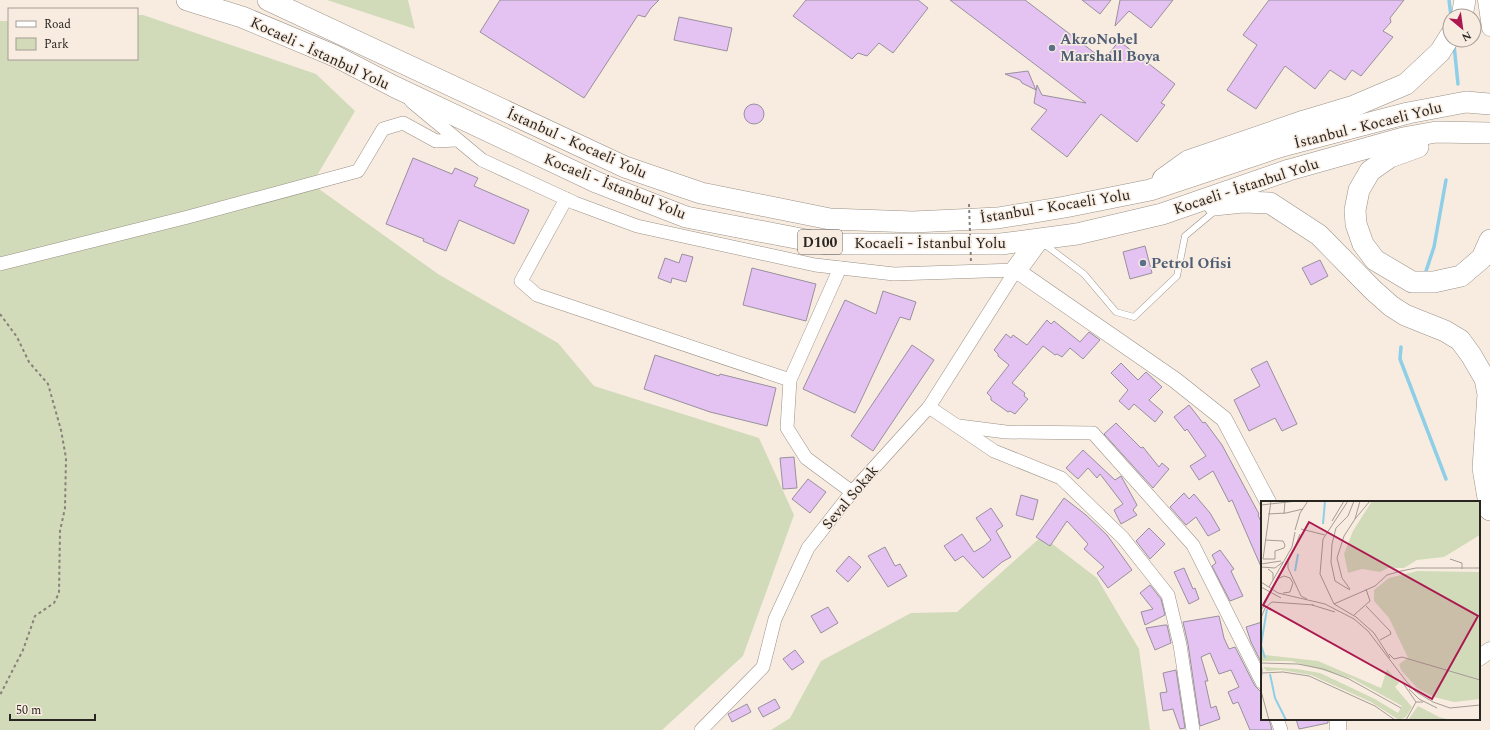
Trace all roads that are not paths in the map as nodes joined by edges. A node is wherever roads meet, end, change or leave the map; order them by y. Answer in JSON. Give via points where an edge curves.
{"nodes":[{"id":1,"x":187,"y":0,"type":"edge"},
{"id":2,"x":268,"y":0,"type":"edge"},
{"id":3,"x":1486,"y":0,"type":"edge"},
{"id":4,"x":1490,"y":28,"type":"edge"},
{"id":5,"x":1442,"y":48,"type":"edge"},
{"id":6,"x":395,"y":87,"type":"junction"},
{"id":7,"x":1490,"y":92,"type":"edge"},
{"id":8,"x":1363,"y":102,"type":"junction"},
{"id":9,"x":1490,"y":104,"type":"edge"},
{"id":10,"x":1484,"y":133,"type":"edge"},
{"id":11,"x":456,"y":140,"type":"junction"},
{"id":12,"x":1150,"y":190,"type":"junction"},
{"id":13,"x":566,"y":199,"type":"junction"},
{"id":14,"x":1224,"y":204,"type":"junction"},
{"id":15,"x":1137,"y":220,"type":"junction"},
{"id":16,"x":1038,"y":240,"type":"junction"},
{"id":17,"x":1490,"y":240,"type":"edge"},
{"id":18,"x":0,"y":264,"type":"edge"},
{"id":19,"x":840,"y":268,"type":"junction"},
{"id":20,"x":1016,"y":270,"type":"junction"},
{"id":21,"x":790,"y":380,"type":"junction"},
{"id":22,"x":929,"y":407,"type":"junction"},
{"id":23,"x":956,"y":426,"type":"junction"},
{"id":24,"x":852,"y":492,"type":"junction"},
{"id":25,"x":1267,"y":501,"type":"edge"},
{"id":26,"x":1490,"y":510,"type":"edge"},
{"id":27,"x":1490,"y":650,"type":"edge"},
{"id":28,"x":1480,"y":657,"type":"edge"},
{"id":29,"x":1490,"y":660,"type":"edge"},
{"id":30,"x":1480,"y":662,"type":"edge"},
{"id":31,"x":1261,"y":680,"type":"edge"},
{"id":32,"x":1277,"y":720,"type":"edge"},
{"id":33,"x":702,"y":730,"type":"edge"},
{"id":34,"x":1193,"y":730,"type":"edge"},
{"id":35,"x":1281,"y":730,"type":"edge"}],
"edges":[{"from":1,"to":6,"type":"highway","name":"Kocaeli - İstanbul Yolu","number":"D100","via":[[242,17],[335,56]]},
{"from":2,"to":12,"type":"highway","name":"İstanbul - Kocaeli Yolu","number":"D100","via":[[625,167],[701,193],[830,220],[913,222],[998,218]]},
{"from":3,"to":4,"type":"street"},
{"from":5,"to":8,"type":"highway","via":[[1406,84]]},
{"from":6,"to":11,"type":"street"},
{"from":6,"to":16,"type":"highway","name":"Kocaeli - İstanbul Yolu","number":"D100","via":[[596,182],[686,217],[827,244],[1001,244]]},
{"from":7,"to":8,"type":"highway","via":[[1469,90],[1400,100]]},
{"from":8,"to":12,"type":"highway","via":[[1188,161]]},
{"from":9,"to":12,"type":"highway","name":"İstanbul - Kocaeli Yolu","number":"D100","via":[[1466,102],[1408,113],[1282,146]]},
{"from":10,"to":15,"type":"highway","name":"Kocaeli - İstanbul Yolu","number":"D100","via":[[1436,132],[1403,138],[1289,170],[1162,214]]},
{"from":10,"to":17,"type":"highway","via":[[1420,146],[1390,157],[1370,171],[1359,190],[1355,210],[1356,224],[1363,244],[1375,260],[1412,282],[1434,282],[1461,276],[1482,258]]},
{"from":11,"to":13,"type":"street","via":[[482,160]]},
{"from":11,"to":18,"type":"street","via":[[436,141],[403,123],[383,129],[358,171]]},
{"from":13,"to":19,"type":"street","via":[[637,226],[815,265]]},
{"from":13,"to":21,"type":"street","via":[[521,281],[537,295]]},
{"from":14,"to":15,"type":"highway","via":[[1176,216]]},
{"from":14,"to":16,"type":"lane","via":[[1185,236],[1177,276],[1134,317],[1116,312],[1084,274]]},
{"from":14,"to":26,"type":"highway","via":[[1270,203],[1319,235],[1391,306],[1460,340],[1472,355],[1485,379],[1488,394],[1483,468]]},
{"from":15,"to":16,"type":"highway","name":"Kocaeli - İstanbul Yolu","number":"D100"},
{"from":16,"to":20,"type":"highway"},
{"from":19,"to":20,"type":"street","via":[[894,274]]},
{"from":19,"to":21,"type":"street"},
{"from":20,"to":22,"type":"street","name":"Seval Sokak"},
{"from":20,"to":25,"type":"street","via":[[1175,380],[1224,419]]},
{"from":21,"to":24,"type":"street","via":[[787,428],[806,458]]},
{"from":22,"to":23,"type":"street"},
{"from":22,"to":24,"type":"street","name":"Seval Sokak"},
{"from":23,"to":31,"type":"street","via":[[1006,432],[1093,433],[1193,545]]},
{"from":23,"to":34,"type":"street","via":[[994,452],[1061,478],[1123,538],[1168,595],[1180,645]]},
{"from":24,"to":33,"type":"street","name":"Seval Sokak","via":[[808,548],[775,620],[763,667]]},
{"from":27,"to":28,"type":"street"},
{"from":29,"to":30,"type":"street"},
{"from":32,"to":35,"type":"street"}]}
